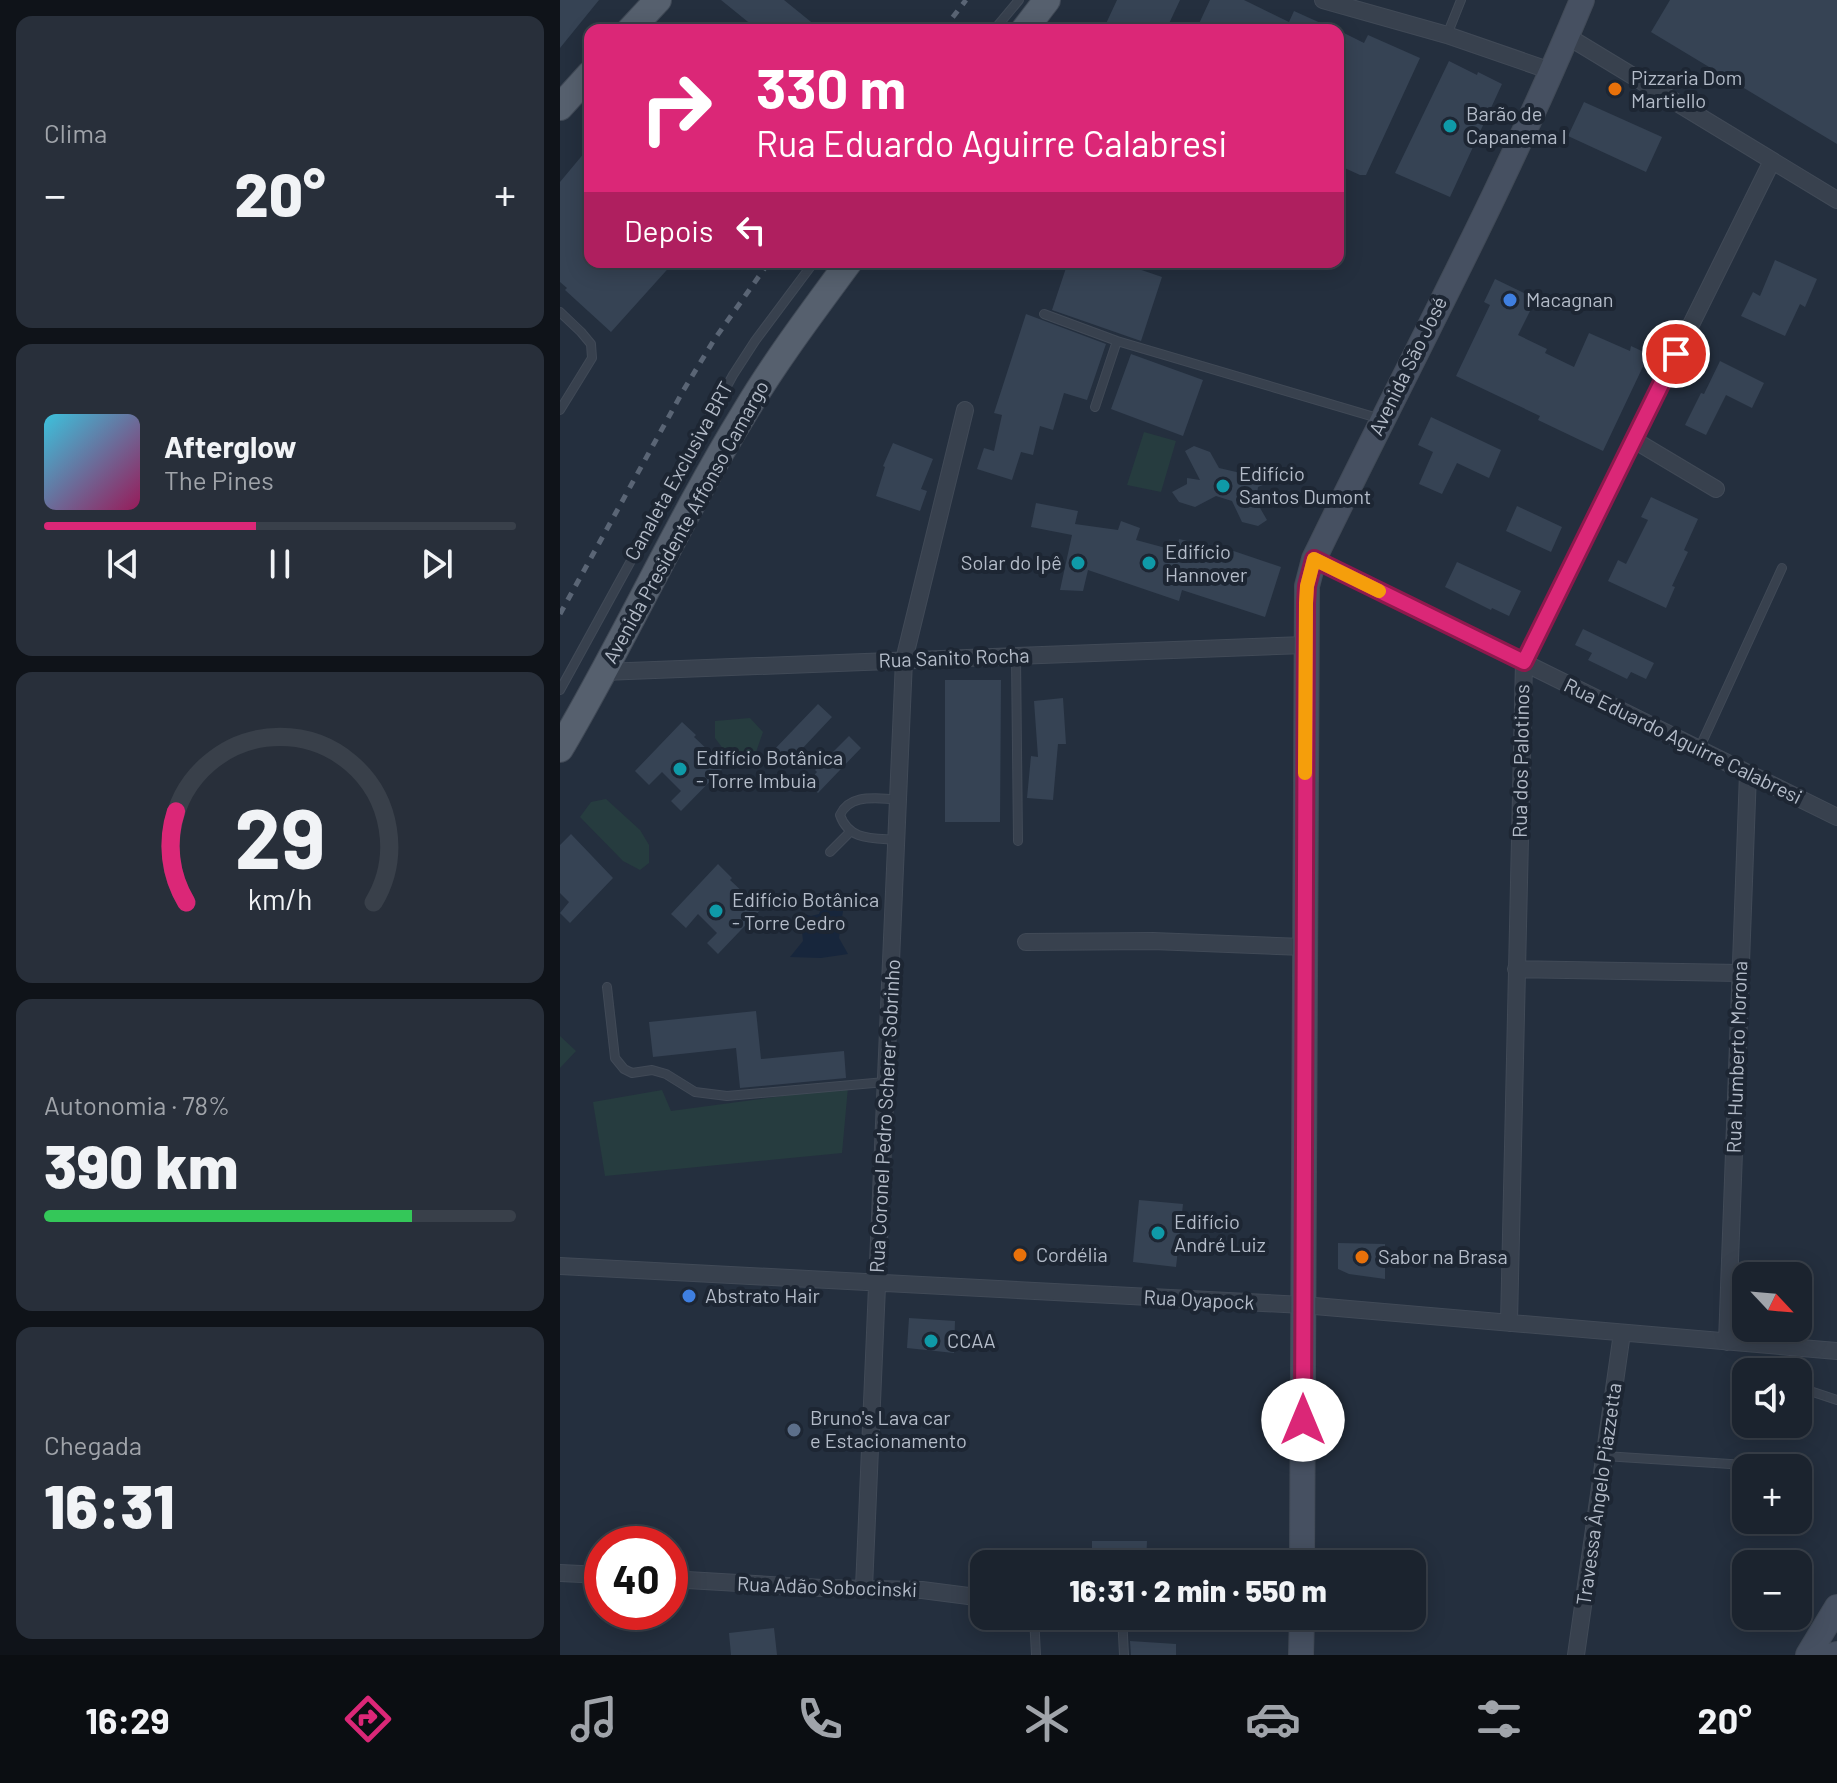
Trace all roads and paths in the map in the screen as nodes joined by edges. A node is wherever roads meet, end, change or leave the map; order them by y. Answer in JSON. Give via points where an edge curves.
{"nodes":[{"id":1,"x":658,"y":0,"type":"edge"},
{"id":2,"x":1019,"y":0,"type":"edge"},
{"id":3,"x":1047,"y":0,"type":"edge"},
{"id":4,"x":1323,"y":0,"type":"edge"},
{"id":5,"x":1461,"y":0,"type":"edge"},
{"id":6,"x":1582,"y":0,"type":"edge"},
{"id":7,"x":1357,"y":5,"type":"edge"},
{"id":8,"x":636,"y":24,"type":"edge"},
{"id":9,"x":999,"y":24,"type":"edge"},
{"id":10,"x":1029,"y":24,"type":"edge"},
{"id":11,"x":1447,"y":35,"type":"junction"},
{"id":12,"x":1567,"y":36,"type":"junction"},
{"id":13,"x":1551,"y":71,"type":"junction"},
{"id":14,"x":584,"y":81,"type":"edge"},
{"id":15,"x":560,"y":107,"type":"edge"},
{"id":16,"x":1772,"y":161,"type":"junction"},
{"id":17,"x":1837,"y":200,"type":"edge"},
{"id":18,"x":810,"y":268,"type":"edge"},
{"id":19,"x":845,"y":268,"type":"edge"},
{"id":20,"x":560,"y":312,"type":"edge"},
{"id":21,"x":1044,"y":314,"type":"dead end"},
{"id":22,"x":1117,"y":341,"type":"junction"},
{"id":23,"x":1095,"y":407,"type":"dead end"},
{"id":24,"x":560,"y":410,"type":"edge"},
{"id":25,"x":965,"y":410,"type":"dead end"},
{"id":26,"x":1382,"y":419,"type":"junction"},
{"id":27,"x":1634,"y":440,"type":"junction"},
{"id":28,"x":1716,"y":489,"type":"dead end"},
{"id":29,"x":1314,"y":559,"type":"junction"},
{"id":30,"x":1782,"y":568,"type":"dead end"},
{"id":31,"x":1305,"y":645,"type":"junction"},
{"id":32,"x":1016,"y":656,"type":"junction"},
{"id":33,"x":904,"y":660,"type":"junction"},
{"id":34,"x":1524,"y":662,"type":"junction"},
{"id":35,"x":603,"y":672,"type":"junction"},
{"id":36,"x":560,"y":690,"type":"edge"},
{"id":37,"x":560,"y":749,"type":"edge"},
{"id":38,"x":1699,"y":749,"type":"junction"},
{"id":39,"x":1748,"y":773,"type":"junction"},
{"id":40,"x":898,"y":799,"type":"junction"},
{"id":41,"x":1837,"y":817,"type":"edge"},
{"id":42,"x":850,"y":832,"type":"junction"},
{"id":43,"x":897,"y":840,"type":"junction"},
{"id":44,"x":1018,"y":841,"type":"dead end"},
{"id":45,"x":830,"y":852,"type":"dead end"},
{"id":46,"x":1026,"y":942,"type":"dead end"},
{"id":47,"x":1304,"y":947,"type":"junction"},
{"id":48,"x":1516,"y":969,"type":"junction"},
{"id":49,"x":1739,"y":973,"type":"junction"},
{"id":50,"x":607,"y":987,"type":"dead end"},
{"id":51,"x":886,"y":1082,"type":"junction"},
{"id":52,"x":560,"y":1266,"type":"edge"},
{"id":53,"x":877,"y":1283,"type":"junction"},
{"id":54,"x":1303,"y":1305,"type":"junction"},
{"id":55,"x":1509,"y":1323,"type":"junction"},
{"id":56,"x":1622,"y":1333,"type":"junction"},
{"id":57,"x":1727,"y":1342,"type":"junction"},
{"id":58,"x":1837,"y":1351,"type":"edge"},
{"id":59,"x":1812,"y":1392,"type":"edge"},
{"id":60,"x":1837,"y":1400,"type":"edge"},
{"id":61,"x":1604,"y":1456,"type":"junction"},
{"id":62,"x":1732,"y":1464,"type":"edge"},
{"id":63,"x":1302,"y":1550,"type":"edge"},
{"id":64,"x":560,"y":1573,"type":"edge"},
{"id":65,"x":584,"y":1574,"type":"edge"},
{"id":66,"x":688,"y":1580,"type":"edge"},
{"id":67,"x":864,"y":1588,"type":"junction"},
{"id":68,"x":970,"y":1596,"type":"edge"},
{"id":69,"x":1837,"y":1607,"type":"edge"},
{"id":70,"x":1035,"y":1630,"type":"edge"},
{"id":71,"x":1123,"y":1630,"type":"edge"},
{"id":72,"x":1302,"y":1630,"type":"edge"},
{"id":73,"x":1036,"y":1655,"type":"edge"},
{"id":74,"x":1124,"y":1655,"type":"edge"},
{"id":75,"x":1301,"y":1655,"type":"edge"},
{"id":76,"x":1576,"y":1655,"type":"edge"},
{"id":77,"x":1808,"y":1655,"type":"edge"}],
"edges":[{"from":1,"to":8,"type":"main road"},
{"from":2,"to":9,"type":"lane"},
{"from":3,"to":10,"type":"main road"},
{"from":4,"to":7,"type":"street"},
{"from":5,"to":11,"type":"lane"},
{"from":6,"to":12,"type":"street","name":"Avenida São José"},
{"from":7,"to":11,"type":"street"},
{"from":11,"to":13,"type":"street"},
{"from":12,"to":13,"type":"street","name":"Avenida São José"},
{"from":12,"to":16,"type":"street"},
{"from":13,"to":26,"type":"street","name":"Avenida São José"},
{"from":14,"to":15,"type":"main road"},
{"from":16,"to":17,"type":"street"},
{"from":16,"to":27,"type":"street","name":"Rua dos Palotinos"},
{"from":18,"to":36,"type":"lane","name":"Canaleta Exclusiva BRT","via":[[733,375]]},
{"from":19,"to":35,"type":"main road","name":"Avenida Presidente Affonso Camargo","via":[[745,411]]},
{"from":20,"to":24,"type":"lane","via":[[591,344],[592,358]]},
{"from":21,"to":22,"type":"lane"},
{"from":22,"to":23,"type":"lane"},
{"from":22,"to":26,"type":"lane"},
{"from":25,"to":33,"type":"street","name":"Rua Coronel Pedro Scherer Sobrinho"},
{"from":26,"to":29,"type":"street","name":"Avenida São José"},
{"from":27,"to":28,"type":"street"},
{"from":27,"to":34,"type":"street","name":"Rua dos Palotinos"},
{"from":29,"to":31,"type":"street","name":"Avenida São José","via":[[1307,586]]},
{"from":29,"to":34,"type":"street","name":"Rua Eduardo Aguirre Calabresi"},
{"from":30,"to":38,"type":"lane"},
{"from":31,"to":32,"type":"street","name":"Rua Sanito Rocha"},
{"from":31,"to":47,"type":"street","name":"Avenida São José"},
{"from":32,"to":33,"type":"street","name":"Rua Sanito Rocha"},
{"from":32,"to":44,"type":"lane"},
{"from":33,"to":35,"type":"street","name":"Rua Sanito Rocha"},
{"from":33,"to":40,"type":"street","name":"Rua Coronel Pedro Scherer Sobrinho"},
{"from":34,"to":38,"type":"street","name":"Rua Eduardo Aguirre Calabresi"},
{"from":34,"to":48,"type":"street","name":"Rua dos Palotinos"},
{"from":35,"to":37,"type":"main road","name":"Avenida Presidente Affonso Camargo"},
{"from":38,"to":39,"type":"street","name":"Rua Eduardo Aguirre Calabresi"},
{"from":39,"to":41,"type":"street","name":"Rua Eduardo Aguirre Calabresi"},
{"from":39,"to":49,"type":"street","name":"Rua Humberto Morona"},
{"from":40,"to":42,"type":"lane","via":[[855,800],[844,806],[840,815]]},
{"from":40,"to":43,"type":"street","name":"Rua Coronel Pedro Scherer Sobrinho"},
{"from":42,"to":43,"type":"lane"},
{"from":42,"to":45,"type":"lane"},
{"from":43,"to":51,"type":"street","name":"Rua Coronel Pedro Scherer Sobrinho"},
{"from":46,"to":47,"type":"street"},
{"from":47,"to":54,"type":"street","name":"Avenida São José"},
{"from":48,"to":49,"type":"street"},
{"from":48,"to":55,"type":"street","name":"Rua dos Palotinos"},
{"from":49,"to":57,"type":"street","name":"Rua Humberto Morona"},
{"from":50,"to":51,"type":"lane","via":[[615,1058],[632,1073],[652,1070],[695,1092],[727,1096]]},
{"from":51,"to":53,"type":"street","name":"Rua Coronel Pedro Scherer Sobrinho"},
{"from":52,"to":53,"type":"street","name":"Rua Oyapock"},
{"from":53,"to":54,"type":"street","name":"Rua Oyapock"},
{"from":53,"to":67,"type":"street","name":"Rua Coronel Pedro Scherer Sobrinho"},
{"from":54,"to":55,"type":"street","name":"Rua Oyapock"},
{"from":54,"to":63,"type":"street","name":"Avenida São José"},
{"from":55,"to":56,"type":"street","name":"Rua Oyapock"},
{"from":56,"to":57,"type":"street","name":"Rua Oyapock"},
{"from":56,"to":61,"type":"street","name":"Travessa Ângelo Piazzetta"},
{"from":57,"to":58,"type":"street","name":"Rua Oyapock"},
{"from":59,"to":60,"type":"lane"},
{"from":61,"to":62,"type":"lane"},
{"from":61,"to":76,"type":"street","name":"Travessa Ângelo Piazzetta"},
{"from":64,"to":65,"type":"street"},
{"from":66,"to":67,"type":"street","name":"Rua Adão Sobocinski"},
{"from":67,"to":68,"type":"street","name":"Rua Adão Sobocinski"},
{"from":69,"to":77,"type":"street"},
{"from":70,"to":73,"type":"lane"},
{"from":71,"to":74,"type":"lane"},
{"from":72,"to":75,"type":"street"}]}
